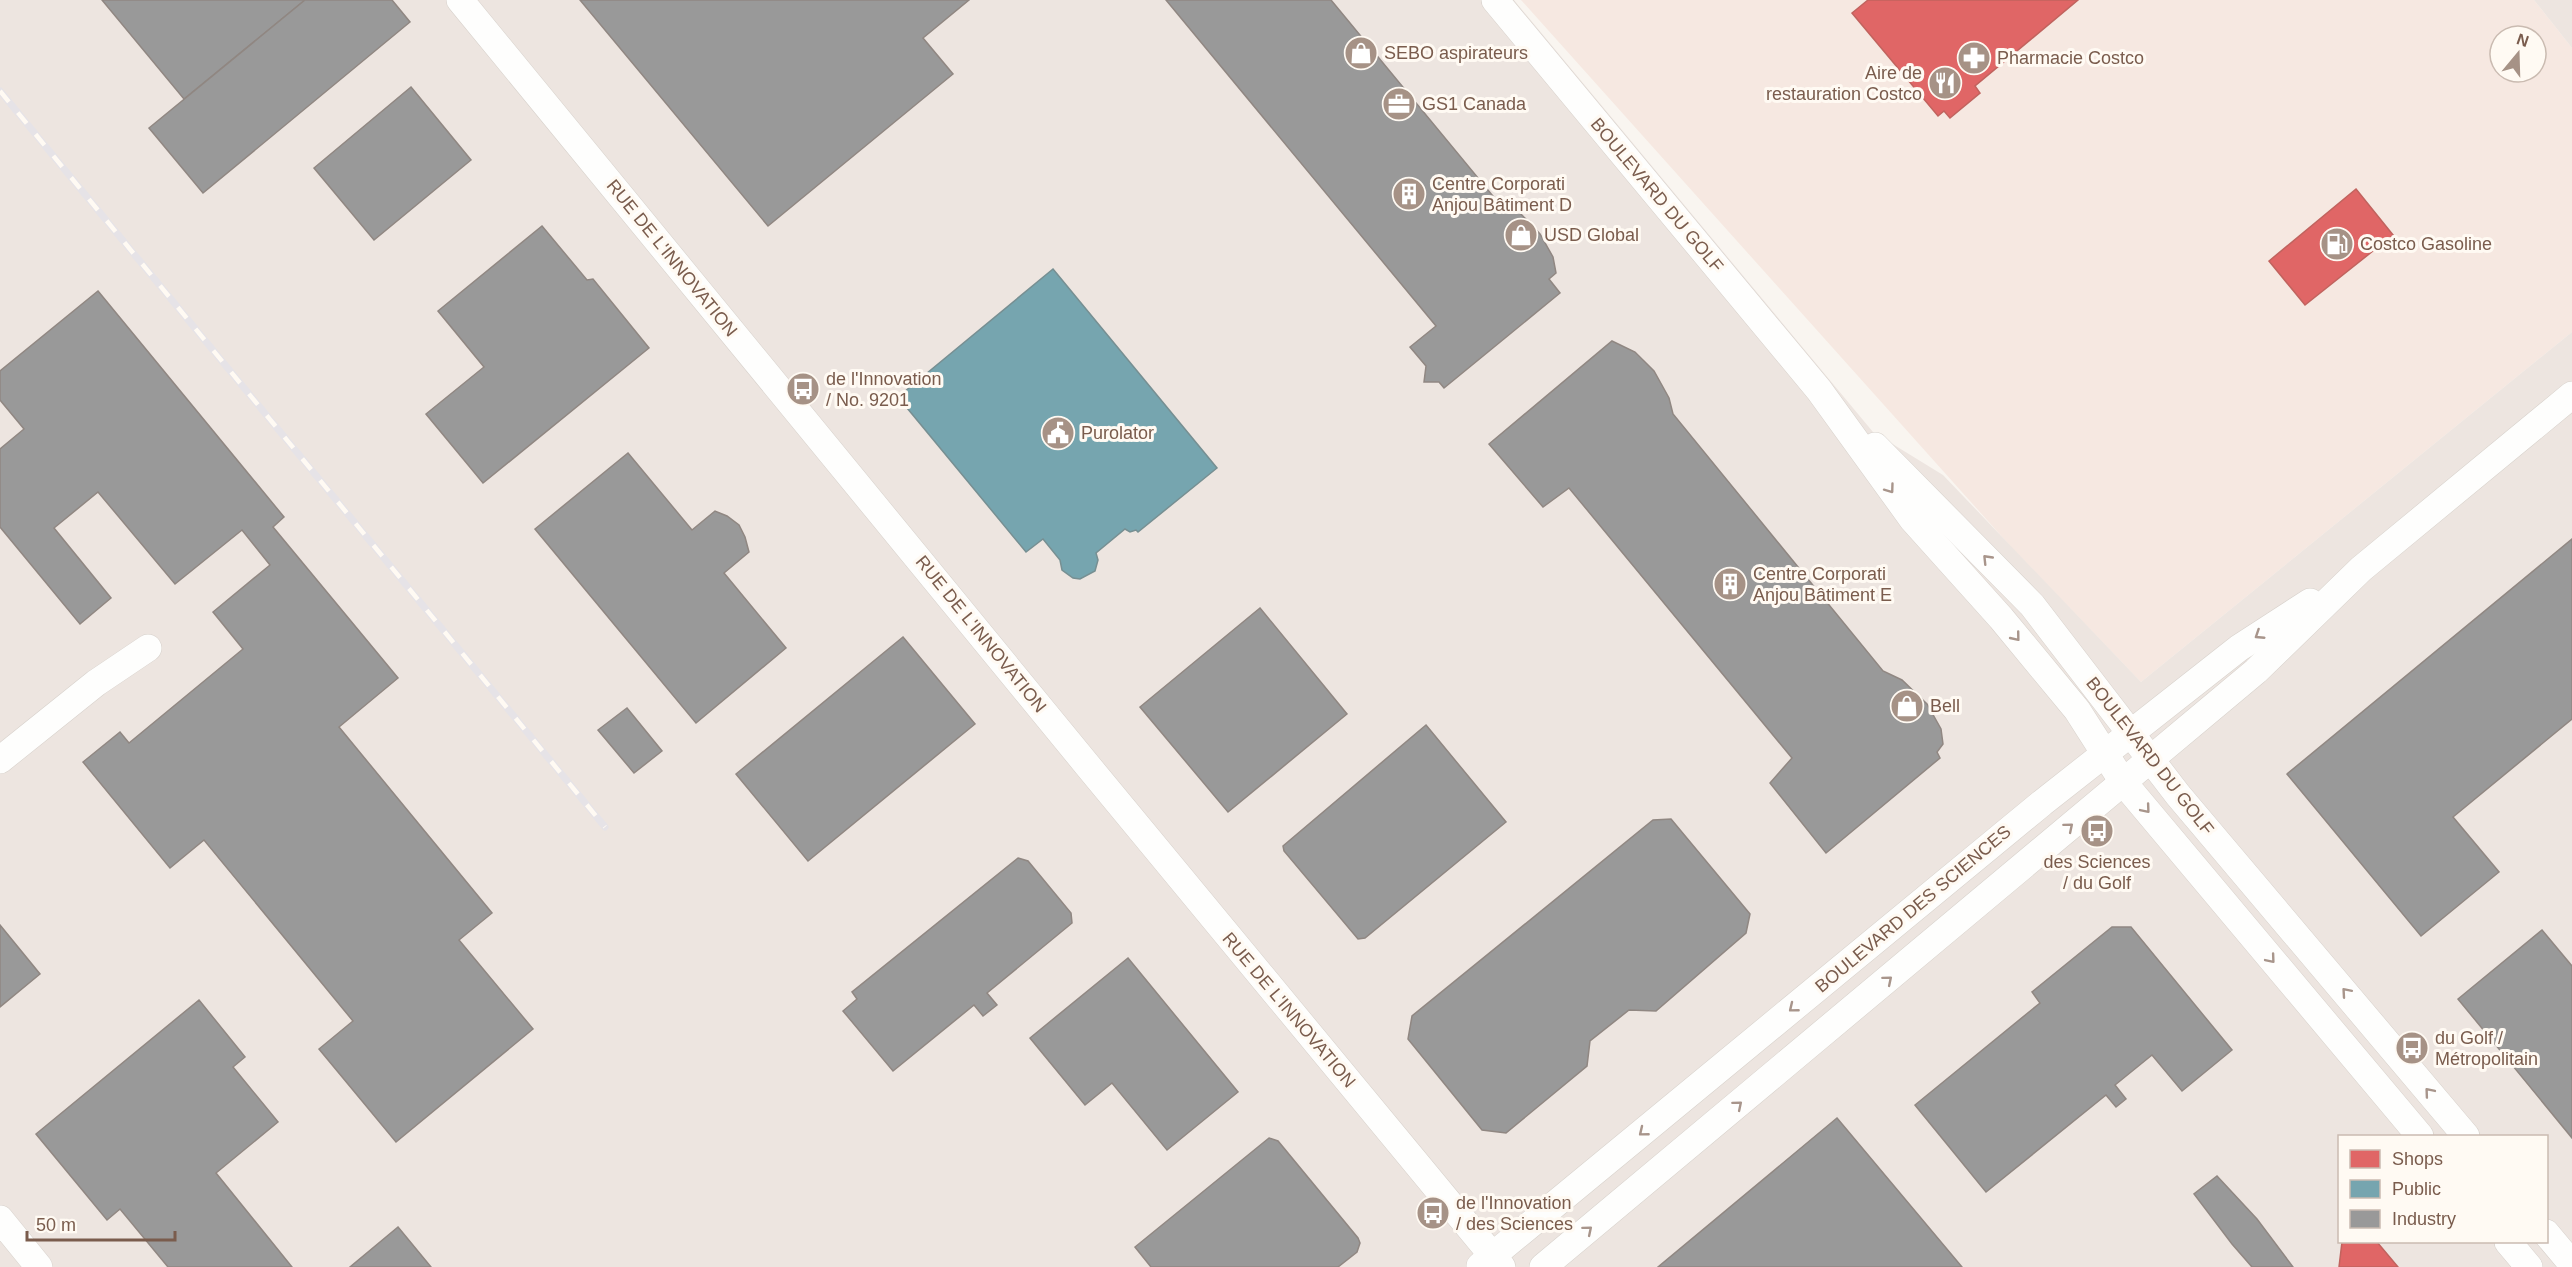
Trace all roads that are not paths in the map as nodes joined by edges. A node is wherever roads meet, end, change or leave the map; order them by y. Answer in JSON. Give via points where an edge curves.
{"nodes":[{"id":1,"x":460,"y":0,"type":"edge"},
{"id":2,"x":1495,"y":0,"type":"edge"},
{"id":3,"x":1819,"y":390,"type":"junction"},
{"id":4,"x":2572,"y":395,"type":"edge"},
{"id":5,"x":2361,"y":569,"type":"junction"},
{"id":6,"x":148,"y":648,"type":"dead end"},
{"id":7,"x":2132,"y":732,"type":"junction"},
{"id":8,"x":2105,"y":753,"type":"junction"},
{"id":9,"x":2150,"y":759,"type":"junction"},
{"id":10,"x":0,"y":760,"type":"edge"},
{"id":11,"x":2123,"y":782,"type":"junction"},
{"id":12,"x":2418,"y":1135,"type":"edge"},
{"id":13,"x":2464,"y":1135,"type":"edge"},
{"id":14,"x":0,"y":1219,"type":"edge"},
{"id":15,"x":2548,"y":1234,"type":"edge"},
{"id":16,"x":2509,"y":1243,"type":"edge"},
{"id":17,"x":1491,"y":1263,"type":"edge"},
{"id":18,"x":2572,"y":1264,"type":"edge"},
{"id":19,"x":39,"y":1267,"type":"edge"},
{"id":20,"x":1543,"y":1267,"type":"edge"},
{"id":21,"x":2529,"y":1267,"type":"edge"}],
"edges":[{"from":1,"to":17,"type":"street","name":"RUE DE L'INNOVATION","via":[[1026,688]]},
{"from":2,"to":3,"type":"street","name":"BOULEVARD DU GOLF"},
{"from":7,"to":3,"type":"street","name":"BOULEVARD DU GOLF","one_way":true,"via":[[2032,605]]},
{"from":3,"to":8,"type":"street","name":"BOULEVARD DU GOLF","one_way":true,"via":[[1913,520],[2077,710]]},
{"from":4,"to":5,"type":"street","name":"BOULEVARD DES SCIENCES"},
{"from":5,"to":7,"type":"street","name":"BOULEVARD DES SCIENCES","one_way":true,"via":[[2239,648]]},
{"from":5,"to":9,"type":"street","name":"BOULEVARD DES SCIENCES","via":[[2256,671]]},
{"from":6,"to":10,"type":"street","via":[[96,683]]},
{"from":7,"to":8,"type":"street","name":"BOULEVARD DES SCIENCES"},
{"from":7,"to":9,"type":"street","name":"BOULEVARD DU GOLF"},
{"from":8,"to":11,"type":"street","name":"BOULEVARD DU GOLF"},
{"from":8,"to":17,"type":"street","name":"BOULEVARD DES SCIENCES","one_way":true},
{"from":9,"to":11,"type":"street","name":"BOULEVARD DES SCIENCES"},
{"from":13,"to":9,"type":"street","name":"BOULEVARD DU GOLF","one_way":true},
{"from":11,"to":12,"type":"street","name":"BOULEVARD DU GOLF","one_way":true},
{"from":20,"to":11,"type":"street","name":"BOULEVARD DES SCIENCES","one_way":true},
{"from":14,"to":19,"type":"street"},
{"from":15,"to":18,"type":"street"},
{"from":16,"to":21,"type":"street"}]}
